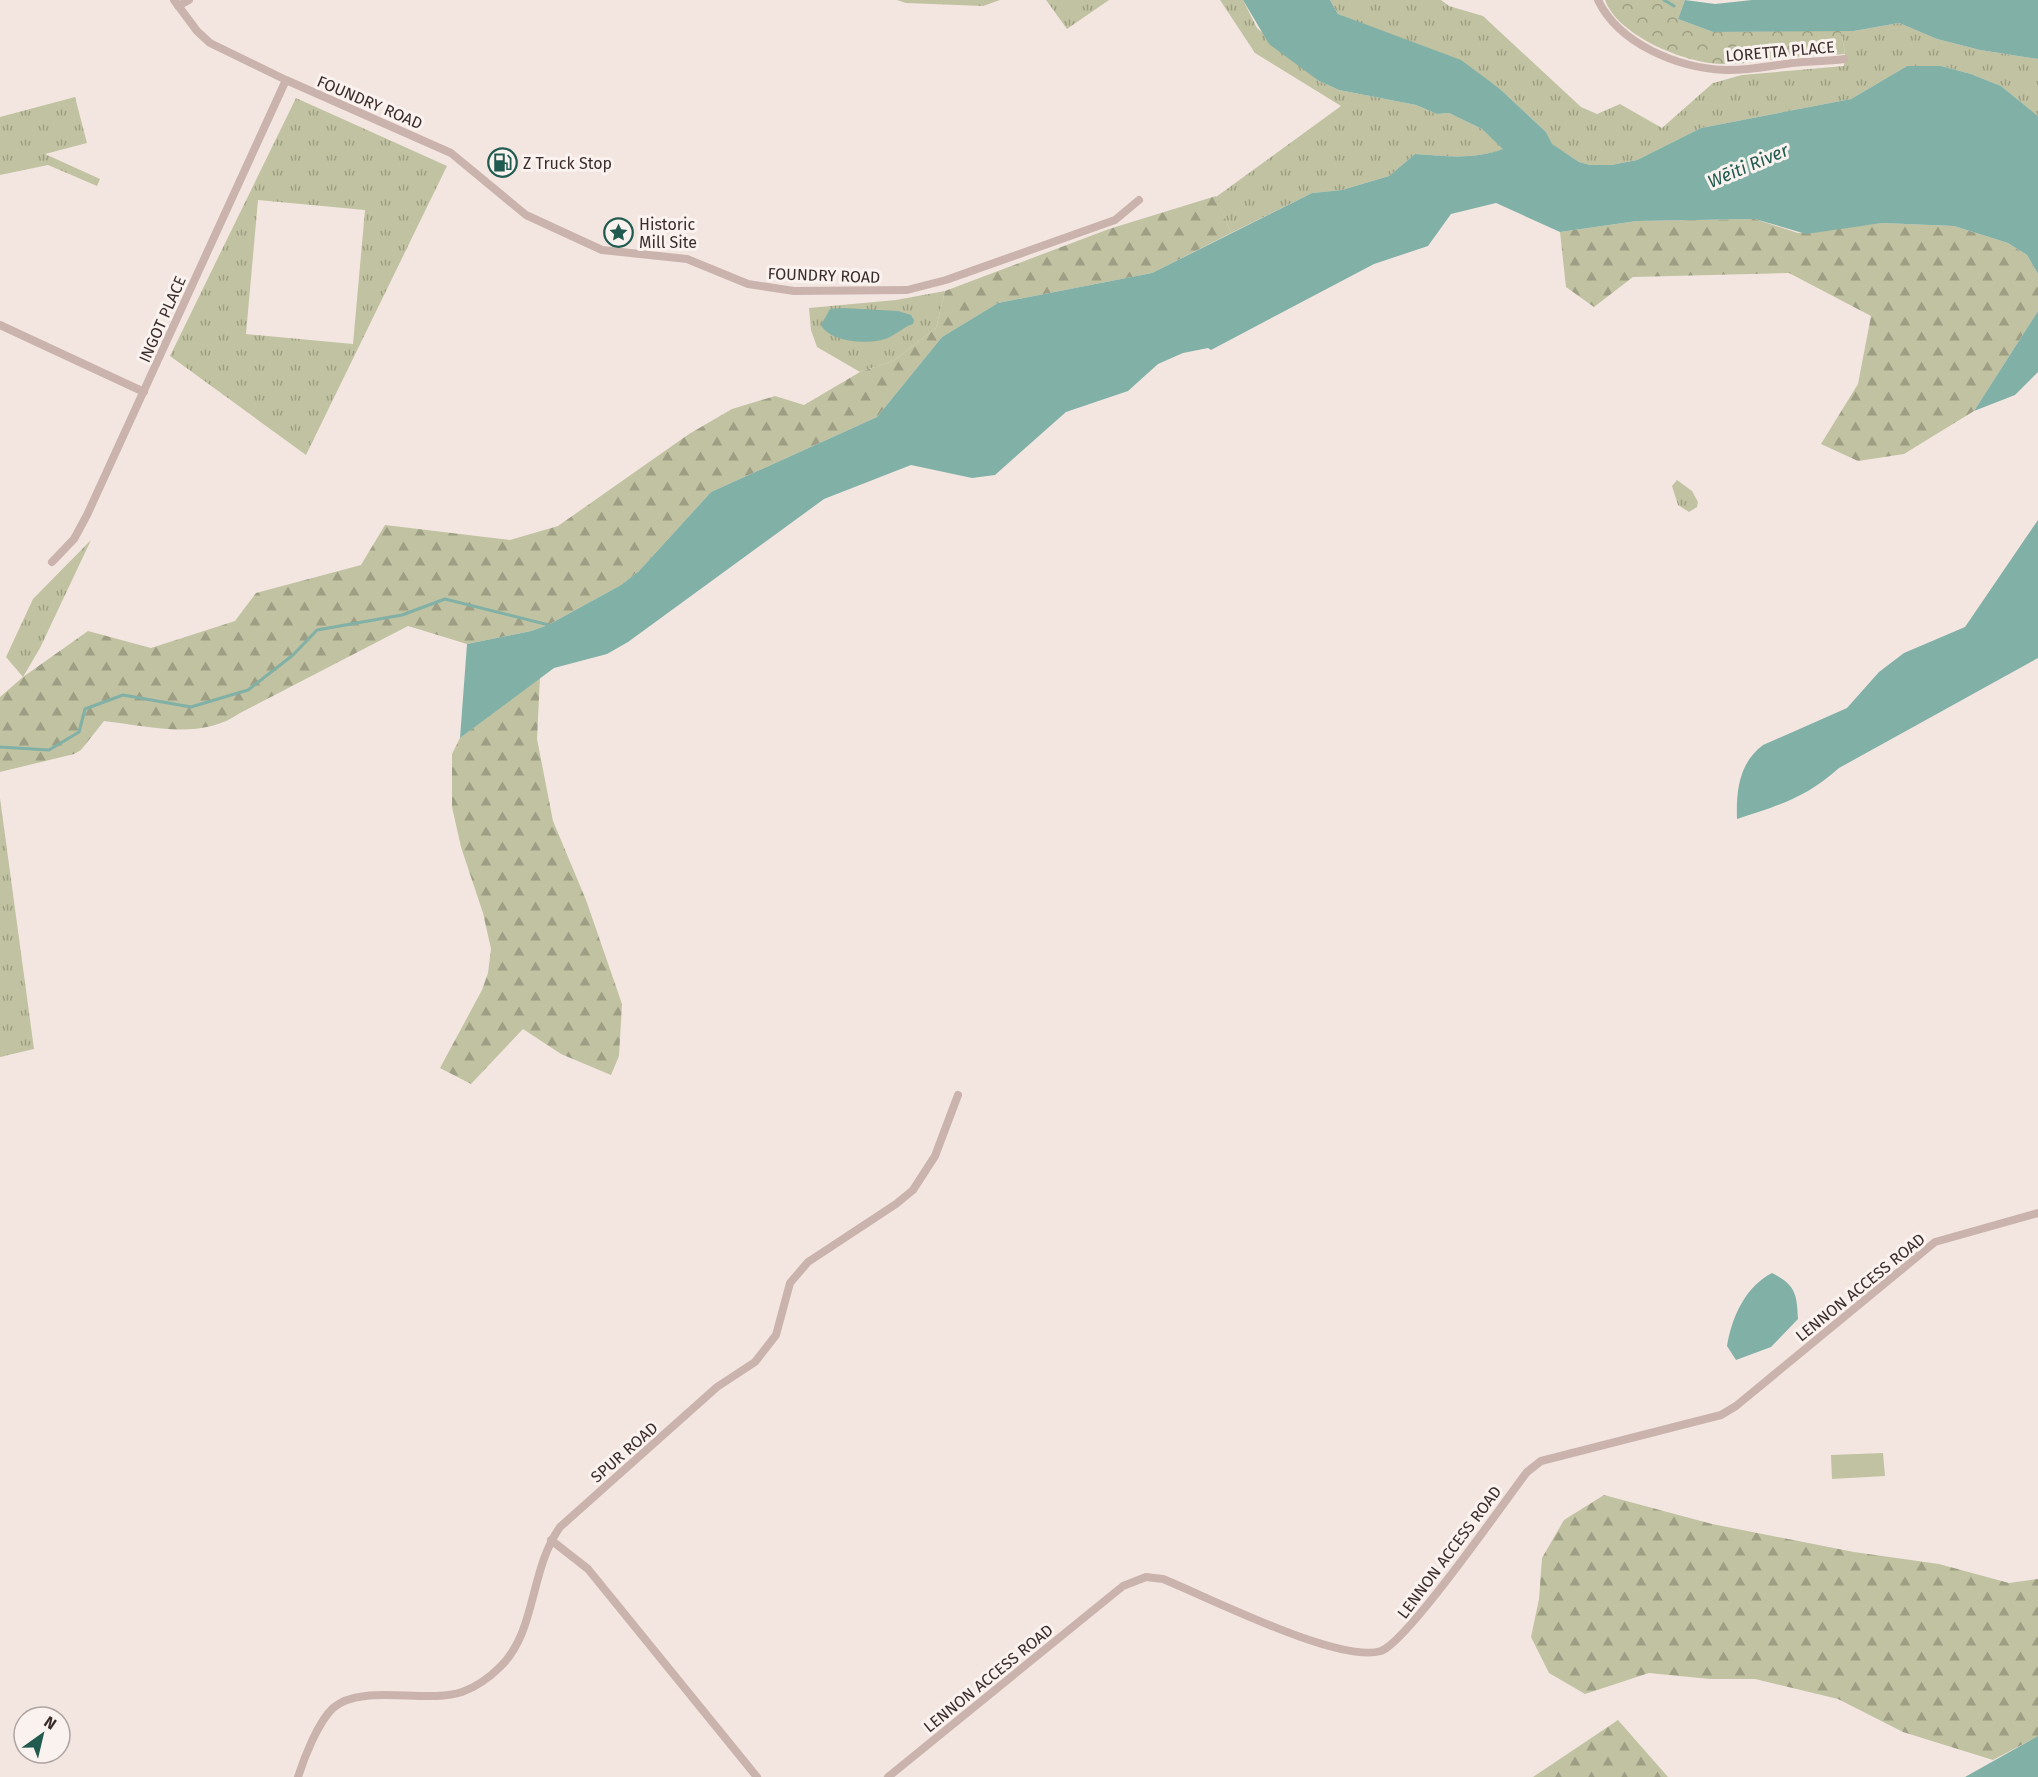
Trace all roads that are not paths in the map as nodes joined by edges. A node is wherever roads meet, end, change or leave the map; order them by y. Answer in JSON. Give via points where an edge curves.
{"nodes":[{"id":1,"x":189,"y":0,"type":"edge"},
{"id":2,"x":1598,"y":0,"type":"edge"},
{"id":3,"x":176,"y":3,"type":"edge"},
{"id":4,"x":1844,"y":59,"type":"dead end"},
{"id":5,"x":286,"y":80,"type":"junction"},
{"id":6,"x":1139,"y":200,"type":"dead end"},
{"id":7,"x":0,"y":325,"type":"edge"},
{"id":8,"x":144,"y":392,"type":"junction"},
{"id":9,"x":52,"y":562,"type":"dead end"},
{"id":10,"x":958,"y":1095,"type":"dead end"},
{"id":11,"x":2038,"y":1213,"type":"edge"},
{"id":12,"x":551,"y":1540,"type":"junction"},
{"id":13,"x":298,"y":1777,"type":"edge"},
{"id":14,"x":757,"y":1777,"type":"edge"},
{"id":15,"x":888,"y":1777,"type":"edge"}],
"edges":[{"from":1,"to":3,"type":"street"},
{"from":2,"to":4,"type":"street","name":"LORETTA PLACE","via":[[1614,26],[1639,44],[1710,69]]},
{"from":3,"to":5,"type":"street","name":"FOUNDRY ROAD","via":[[210,43]]},
{"from":5,"to":6,"type":"street","name":"FOUNDRY ROAD","via":[[451,153],[526,215],[602,250],[687,259],[748,284],[773,289],[907,290],[1115,220]]},
{"from":5,"to":8,"type":"street","name":"INGOT PLACE"},
{"from":7,"to":8,"type":"street"},
{"from":8,"to":9,"type":"street","name":"INGOT PLACE","via":[[77,535]]},
{"from":10,"to":12,"type":"street","name":"SPUR ROAD","via":[[935,1156],[913,1190],[808,1262],[790,1283],[776,1335],[760,1357],[717,1387],[577,1511]]},
{"from":11,"to":15,"type":"street","name":"LENNON ACCESS ROAD","via":[[1935,1242],[1736,1406],[1721,1414],[1541,1461],[1527,1472],[1391,1646],[1368,1654],[1346,1651],[1273,1626],[1163,1579],[1146,1577],[1123,1586]]},
{"from":12,"to":13,"type":"street","name":"SPUR ROAD","via":[[538,1570],[526,1627],[501,1666],[476,1687],[459,1693],[356,1697],[333,1708],[317,1732]]},
{"from":12,"to":14,"type":"street","via":[[588,1569]]}]}
